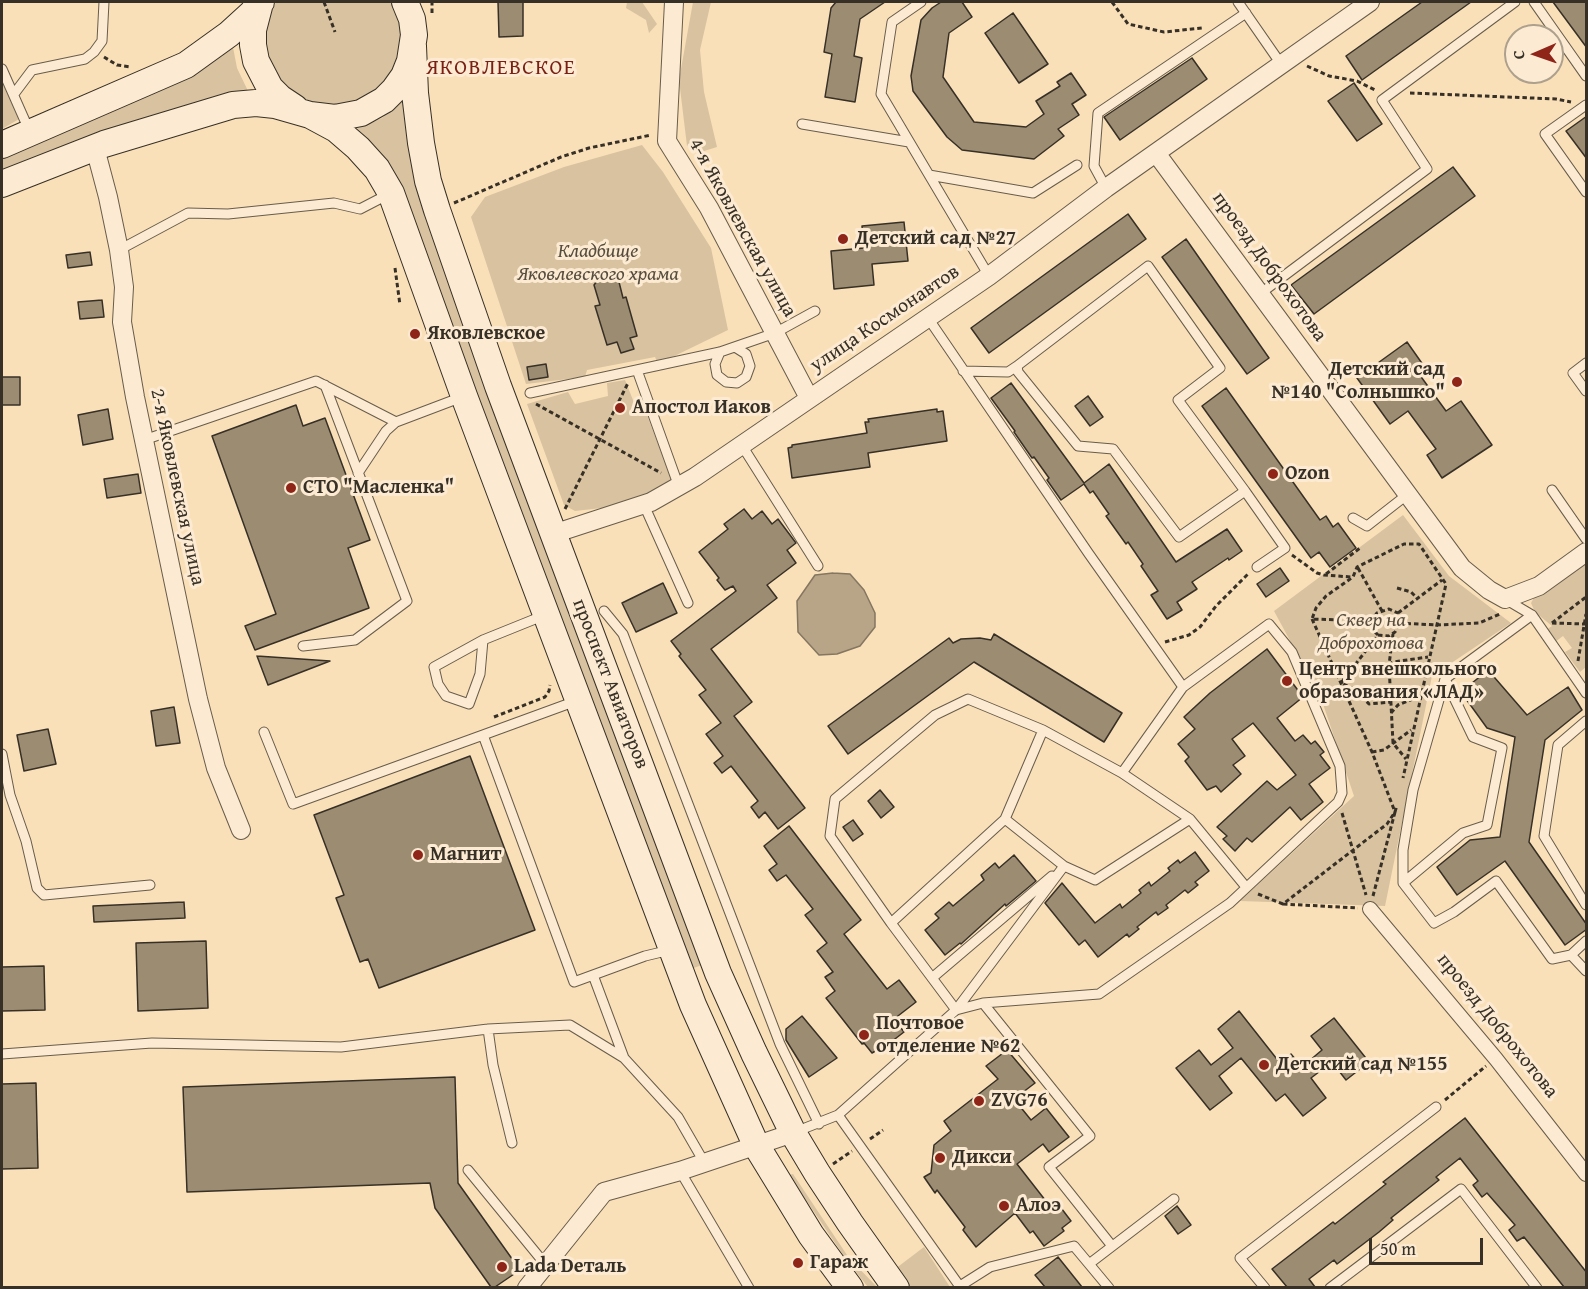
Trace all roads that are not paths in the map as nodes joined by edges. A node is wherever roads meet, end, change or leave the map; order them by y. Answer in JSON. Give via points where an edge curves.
{"nodes":[{"id":1,"x":104,"y":2,"type":"edge"},
{"id":2,"x":261,"y":2,"type":"edge"},
{"id":3,"x":405,"y":2,"type":"edge"},
{"id":4,"x":674,"y":2,"type":"edge"},
{"id":5,"x":921,"y":2,"type":"edge"},
{"id":6,"x":1239,"y":2,"type":"edge"},
{"id":7,"x":1515,"y":2,"type":"edge"},
{"id":8,"x":1534,"y":2,"type":"edge"},
{"id":9,"x":1357,"y":5,"type":"edge"},
{"id":10,"x":1246,"y":13,"type":"junction"},
{"id":11,"x":413,"y":46,"type":"junction"},
{"id":12,"x":1285,"y":61,"type":"junction"},
{"id":13,"x":2,"y":69,"type":"edge"},
{"id":14,"x":1587,"y":76,"type":"edge"},
{"id":15,"x":14,"y":94,"type":"junction"},
{"id":16,"x":1587,"y":105,"type":"edge"},
{"id":17,"x":305,"y":113,"type":"junction"},
{"id":18,"x":802,"y":124,"type":"dead end"},
{"id":19,"x":30,"y":132,"type":"junction"},
{"id":20,"x":909,"y":142,"type":"junction"},
{"id":21,"x":2,"y":145,"type":"edge"},
{"id":22,"x":95,"y":148,"type":"junction"},
{"id":23,"x":1156,"y":153,"type":"junction"},
{"id":24,"x":1077,"y":165,"type":"dead end"},
{"id":25,"x":929,"y":175,"type":"junction"},
{"id":26,"x":2,"y":184,"type":"edge"},
{"id":27,"x":1106,"y":188,"type":"junction"},
{"id":28,"x":1587,"y":192,"type":"edge"},
{"id":29,"x":391,"y":193,"type":"junction"},
{"id":30,"x":119,"y":250,"type":"junction"},
{"id":31,"x":989,"y":276,"type":"junction"},
{"id":32,"x":1261,"y":293,"type":"junction"},
{"id":33,"x":815,"y":311,"type":"dead end"},
{"id":34,"x":928,"y":318,"type":"junction"},
{"id":35,"x":775,"y":333,"type":"junction"},
{"id":36,"x":735,"y":347,"type":"junction"},
{"id":37,"x":720,"y":352,"type":"junction"},
{"id":38,"x":1587,"y":363,"type":"edge"},
{"id":39,"x":1017,"y":366,"type":"junction"},
{"id":40,"x":637,"y":370,"type":"junction"},
{"id":41,"x":963,"y":370,"type":"junction"},
{"id":42,"x":325,"y":385,"type":"junction"},
{"id":43,"x":1587,"y":391,"type":"edge"},
{"id":44,"x":530,"y":393,"type":"road end"},
{"id":45,"x":464,"y":396,"type":"junction"},
{"id":46,"x":809,"y":398,"type":"junction"},
{"id":47,"x":396,"y":422,"type":"junction"},
{"id":48,"x":144,"y":440,"type":"junction"},
{"id":49,"x":741,"y":444,"type":"junction"},
{"id":50,"x":358,"y":474,"type":"junction"},
{"id":51,"x":678,"y":484,"type":"junction"},
{"id":52,"x":1552,"y":490,"type":"dead end"},
{"id":53,"x":1245,"y":492,"type":"junction"},
{"id":54,"x":1408,"y":494,"type":"junction"},
{"id":55,"x":644,"y":505,"type":"junction"},
{"id":56,"x":1353,"y":518,"type":"dead end"},
{"id":57,"x":553,"y":534,"type":"junction"},
{"id":58,"x":1587,"y":539,"type":"edge"},
{"id":59,"x":1587,"y":552,"type":"edge"},
{"id":60,"x":818,"y":566,"type":"dead end"},
{"id":61,"x":1257,"y":567,"type":"road end"},
{"id":62,"x":688,"y":603,"type":"dead end"},
{"id":63,"x":1512,"y":603,"type":"junction"},
{"id":64,"x":604,"y":611,"type":"dead end"},
{"id":65,"x":547,"y":614,"type":"junction"},
{"id":66,"x":1532,"y":615,"type":"junction"},
{"id":67,"x":483,"y":640,"type":"junction"},
{"id":68,"x":303,"y":646,"type":"dead end"},
{"id":69,"x":1445,"y":679,"type":"junction"},
{"id":70,"x":1183,"y":687,"type":"junction"},
{"id":71,"x":1587,"y":693,"type":"edge"},
{"id":72,"x":578,"y":700,"type":"junction"},
{"id":73,"x":1587,"y":721,"type":"edge"},
{"id":74,"x":1043,"y":730,"type":"junction"},
{"id":75,"x":264,"y":732,"type":"dead end"},
{"id":76,"x":483,"y":735,"type":"junction"},
{"id":77,"x":2,"y":754,"type":"edge"},
{"id":78,"x":1122,"y":773,"type":"junction"},
{"id":79,"x":1005,"y":819,"type":"junction"},
{"id":80,"x":1190,"y":819,"type":"junction"},
{"id":81,"x":241,"y":830,"type":"dead end"},
{"id":82,"x":1064,"y":866,"type":"junction"},
{"id":83,"x":1403,"y":883,"type":"junction"},
{"id":84,"x":150,"y":885,"type":"dead end"},
{"id":85,"x":1245,"y":888,"type":"junction"},
{"id":86,"x":1587,"y":905,"type":"edge"},
{"id":87,"x":1370,"y":909,"type":"road end"},
{"id":88,"x":891,"y":922,"type":"junction"},
{"id":89,"x":1587,"y":941,"type":"edge"},
{"id":90,"x":670,"y":950,"type":"junction"},
{"id":91,"x":1571,"y":955,"type":"junction"},
{"id":92,"x":1587,"y":971,"type":"edge"},
{"id":93,"x":593,"y":975,"type":"junction"},
{"id":94,"x":932,"y":978,"type":"junction"},
{"id":95,"x":983,"y":1003,"type":"junction"},
{"id":96,"x":956,"y":1010,"type":"junction"},
{"id":97,"x":488,"y":1029,"type":"junction"},
{"id":98,"x":2,"y":1054,"type":"edge"},
{"id":99,"x":624,"y":1058,"type":"junction"},
{"id":100,"x":1436,"y":1107,"type":"road end"},
{"id":101,"x":838,"y":1115,"type":"junction"},
{"id":102,"x":819,"y":1124,"type":"junction"},
{"id":103,"x":793,"y":1133,"type":"junction"},
{"id":104,"x":512,"y":1143,"type":"dead end"},
{"id":105,"x":756,"y":1145,"type":"junction"},
{"id":106,"x":704,"y":1162,"type":"junction"},
{"id":107,"x":468,"y":1170,"type":"dead end"},
{"id":108,"x":680,"y":1171,"type":"junction"},
{"id":109,"x":1587,"y":1174,"type":"edge"},
{"id":110,"x":1174,"y":1199,"type":"dead end"},
{"id":111,"x":1112,"y":1246,"type":"junction"},
{"id":112,"x":544,"y":1264,"type":"junction"},
{"id":113,"x":1089,"y":1264,"type":"junction"},
{"id":114,"x":527,"y":1287,"type":"edge"},
{"id":115,"x":749,"y":1287,"type":"edge"},
{"id":116,"x":850,"y":1287,"type":"edge"},
{"id":117,"x":896,"y":1287,"type":"edge"},
{"id":118,"x":961,"y":1287,"type":"edge"},
{"id":119,"x":1108,"y":1287,"type":"edge"},
{"id":120,"x":1265,"y":1287,"type":"edge"},
{"id":121,"x":1330,"y":1287,"type":"edge"},
{"id":122,"x":1537,"y":1287,"type":"edge"}],
"edges":[{"from":1,"to":15,"type":"lane","via":[[102,41],[94,52],[85,59],[32,70]]},
{"from":2,"to":17,"type":"main road","via":[[253,30],[256,62],[270,88]]},
{"from":2,"to":19,"type":"main road","via":[[227,36],[186,65]]},
{"from":3,"to":11,"type":"main road","name":"проспект Авиаторов","via":[[412,19]]},
{"from":4,"to":35,"type":"street","name":"4-я Яковлевская улица","via":[[667,141],[709,208]]},
{"from":5,"to":20,"type":"lane","via":[[892,21],[881,94]]},
{"from":6,"to":10,"type":"lane"},
{"from":7,"to":32,"type":"lane","via":[[1382,100],[1427,169]]},
{"from":8,"to":14,"type":"lane"},
{"from":9,"to":12,"type":"street","name":"улица Космонавтов"},
{"from":10,"to":12,"type":"lane"},
{"from":10,"to":27,"type":"lane","via":[[1098,113],[1094,166]]},
{"from":11,"to":17,"type":"main road","via":[[404,76],[374,107],[348,117]]},
{"from":11,"to":57,"type":"main road","name":"проспект Авиаторов","via":[[417,112],[428,181]]},
{"from":12,"to":23,"type":"street","name":"улица Космонавтов"},
{"from":13,"to":15,"type":"lane"},
{"from":15,"to":19,"type":"lane"},
{"from":16,"to":28,"type":"lane","via":[[1545,134]]},
{"from":17,"to":22,"type":"main road","via":[[265,104],[233,105]]},
{"from":17,"to":29,"type":"main road","name":"проспект Авиаторов","via":[[347,137],[377,168]]},
{"from":18,"to":20,"type":"lane"},
{"from":19,"to":21,"type":"main road"},
{"from":20,"to":25,"type":"lane"},
{"from":22,"to":26,"type":"main road"},
{"from":22,"to":30,"type":"street","name":"2-я Яковлевская улица"},
{"from":23,"to":27,"type":"street","name":"улица Космонавтов"},
{"from":23,"to":32,"type":"street","name":"проезд Доброхотова"},
{"from":24,"to":25,"type":"lane","via":[[1033,193]]},
{"from":25,"to":31,"type":"lane"},
{"from":27,"to":31,"type":"street","name":"улица Космонавтов"},
{"from":29,"to":30,"type":"lane","via":[[360,208],[334,202],[228,214],[188,213]]},
{"from":29,"to":45,"type":"main road","name":"проспект Авиаторов"},
{"from":30,"to":48,"type":"street","name":"2-я Яковлевская улица","via":[[124,287],[122,322]]},
{"from":31,"to":34,"type":"street","name":"улица Космонавтов"},
{"from":32,"to":54,"type":"street","name":"проезд Доброхотова"},
{"from":33,"to":35,"type":"lane"},
{"from":34,"to":41,"type":"lane"},
{"from":34,"to":46,"type":"street","name":"улица Космонавтов"},
{"from":35,"to":36,"type":"lane"},
{"from":35,"to":46,"type":"street","name":"4-я Яковлевская улица"},
{"from":36,"to":37,"type":"lane"},
{"from":36,"to":37,"type":"lane","via":[[746,354],[750,366],[746,377],[736,383],[717,375],[715,364]]},
{"from":37,"to":40,"type":"lane"},
{"from":38,"to":43,"type":"lane","via":[[1573,373]]},
{"from":39,"to":41,"type":"lane","via":[[1008,372]]},
{"from":39,"to":53,"type":"lane","via":[[1078,446],[1113,449],[1179,537]]},
{"from":39,"to":53,"type":"lane","via":[[1148,266],[1220,368],[1178,400]]},
{"from":40,"to":44,"type":"lane"},
{"from":40,"to":51,"type":"lane"},
{"from":41,"to":70,"type":"lane"},
{"from":42,"to":47,"type":"lane"},
{"from":42,"to":48,"type":"lane","via":[[316,381]]},
{"from":42,"to":50,"type":"lane"},
{"from":45,"to":47,"type":"lane"},
{"from":45,"to":65,"type":"main road","name":"проспект Авиаторов"},
{"from":46,"to":49,"type":"street","name":"улица Космонавтов"},
{"from":47,"to":50,"type":"lane"},
{"from":48,"to":81,"type":"street","name":"2-я Яковлевская улица","via":[[198,699],[216,768]]},
{"from":49,"to":51,"type":"street","name":"улица Космонавтов"},
{"from":49,"to":60,"type":"lane"},
{"from":50,"to":68,"type":"lane","via":[[407,601],[355,640]]},
{"from":51,"to":55,"type":"street","name":"улица Космонавтов"},
{"from":52,"to":58,"type":"lane"},
{"from":53,"to":61,"type":"lane","via":[[1285,548]]},
{"from":54,"to":56,"type":"lane","via":[[1367,526]]},
{"from":54,"to":63,"type":"street","name":"проезд Доброхотова","via":[[1462,568]]},
{"from":55,"to":57,"type":"street","name":"улица Космонавтов"},
{"from":55,"to":62,"type":"lane"},
{"from":57,"to":103,"type":"main road","name":"проспект Авиаторов","via":[[718,972]]},
{"from":59,"to":63,"type":"street"},
{"from":63,"to":66,"type":"lane"},
{"from":64,"to":102,"type":"lane","via":[[623,634],[780,1044]]},
{"from":65,"to":67,"type":"lane"},
{"from":65,"to":72,"type":"main road","name":"проспект Авиаторов"},
{"from":66,"to":69,"type":"lane"},
{"from":66,"to":71,"type":"lane"},
{"from":67,"to":67,"type":"lane","via":[[434,667],[446,696],[469,704],[480,674]]},
{"from":69,"to":83,"type":"lane","via":[[1413,790],[1403,850]]},
{"from":69,"to":83,"type":"lane","via":[[1473,737],[1502,748],[1487,825],[1463,833]]},
{"from":70,"to":78,"type":"lane"},
{"from":70,"to":85,"type":"lane","via":[[1269,624],[1292,652],[1340,766],[1342,793],[1338,802]]},
{"from":72,"to":76,"type":"lane"},
{"from":72,"to":90,"type":"main road","name":"проспект Авиаторов"},
{"from":73,"to":86,"type":"lane","via":[[1558,745],[1544,836]]},
{"from":74,"to":78,"type":"lane"},
{"from":74,"to":79,"type":"lane"},
{"from":74,"to":88,"type":"lane","via":[[968,699],[935,715],[835,799],[830,836]]},
{"from":75,"to":76,"type":"lane","via":[[293,804]]},
{"from":76,"to":93,"type":"lane","via":[[574,982]]},
{"from":77,"to":84,"type":"lane","via":[[37,888],[44,895]]},
{"from":78,"to":80,"type":"lane"},
{"from":79,"to":82,"type":"lane"},
{"from":79,"to":88,"type":"lane"},
{"from":80,"to":82,"type":"lane","via":[[1095,880]]},
{"from":80,"to":85,"type":"lane"},
{"from":82,"to":94,"type":"lane"},
{"from":82,"to":96,"type":"lane"},
{"from":83,"to":91,"type":"lane","via":[[1434,923],[1496,881],[1552,959]]},
{"from":85,"to":95,"type":"lane","via":[[1230,903],[1099,994]]},
{"from":87,"to":109,"type":"street","name":"проезд Доброхотова"},
{"from":88,"to":94,"type":"lane"},
{"from":89,"to":91,"type":"lane"},
{"from":90,"to":93,"type":"lane"},
{"from":90,"to":105,"type":"main road","name":"проспект Авиаторов"},
{"from":91,"to":92,"type":"lane"},
{"from":93,"to":99,"type":"lane"},
{"from":94,"to":96,"type":"lane"},
{"from":95,"to":96,"type":"lane"},
{"from":95,"to":111,"type":"lane","via":[[1090,1136],[1049,1167]]},
{"from":96,"to":101,"type":"lane"},
{"from":97,"to":98,"type":"lane","via":[[341,1047],[152,1043]]},
{"from":97,"to":99,"type":"lane","via":[[570,1025]]},
{"from":97,"to":104,"type":"lane"},
{"from":99,"to":106,"type":"lane","via":[[678,1118]]},
{"from":100,"to":120,"type":"lane","via":[[1240,1258]]},
{"from":101,"to":102,"type":"lane"},
{"from":101,"to":118,"type":"lane"},
{"from":102,"to":103,"type":"lane"},
{"from":103,"to":105,"type":"street"},
{"from":103,"to":117,"type":"main road","name":"проспект Авиаторов"},
{"from":105,"to":106,"type":"street"},
{"from":105,"to":116,"type":"main road","name":"проспект Авиаторов","via":[[812,1236]]},
{"from":106,"to":108,"type":"street"},
{"from":107,"to":112,"type":"lane"},
{"from":108,"to":112,"type":"street","via":[[604,1192]]},
{"from":108,"to":115,"type":"lane"},
{"from":110,"to":111,"type":"lane"},
{"from":111,"to":113,"type":"lane"},
{"from":112,"to":114,"type":"street"},
{"from":113,"to":118,"type":"lane","via":[[1074,1246],[990,1267]]},
{"from":113,"to":119,"type":"lane"},
{"from":121,"to":122,"type":"lane","via":[[1461,1189]]}]}
